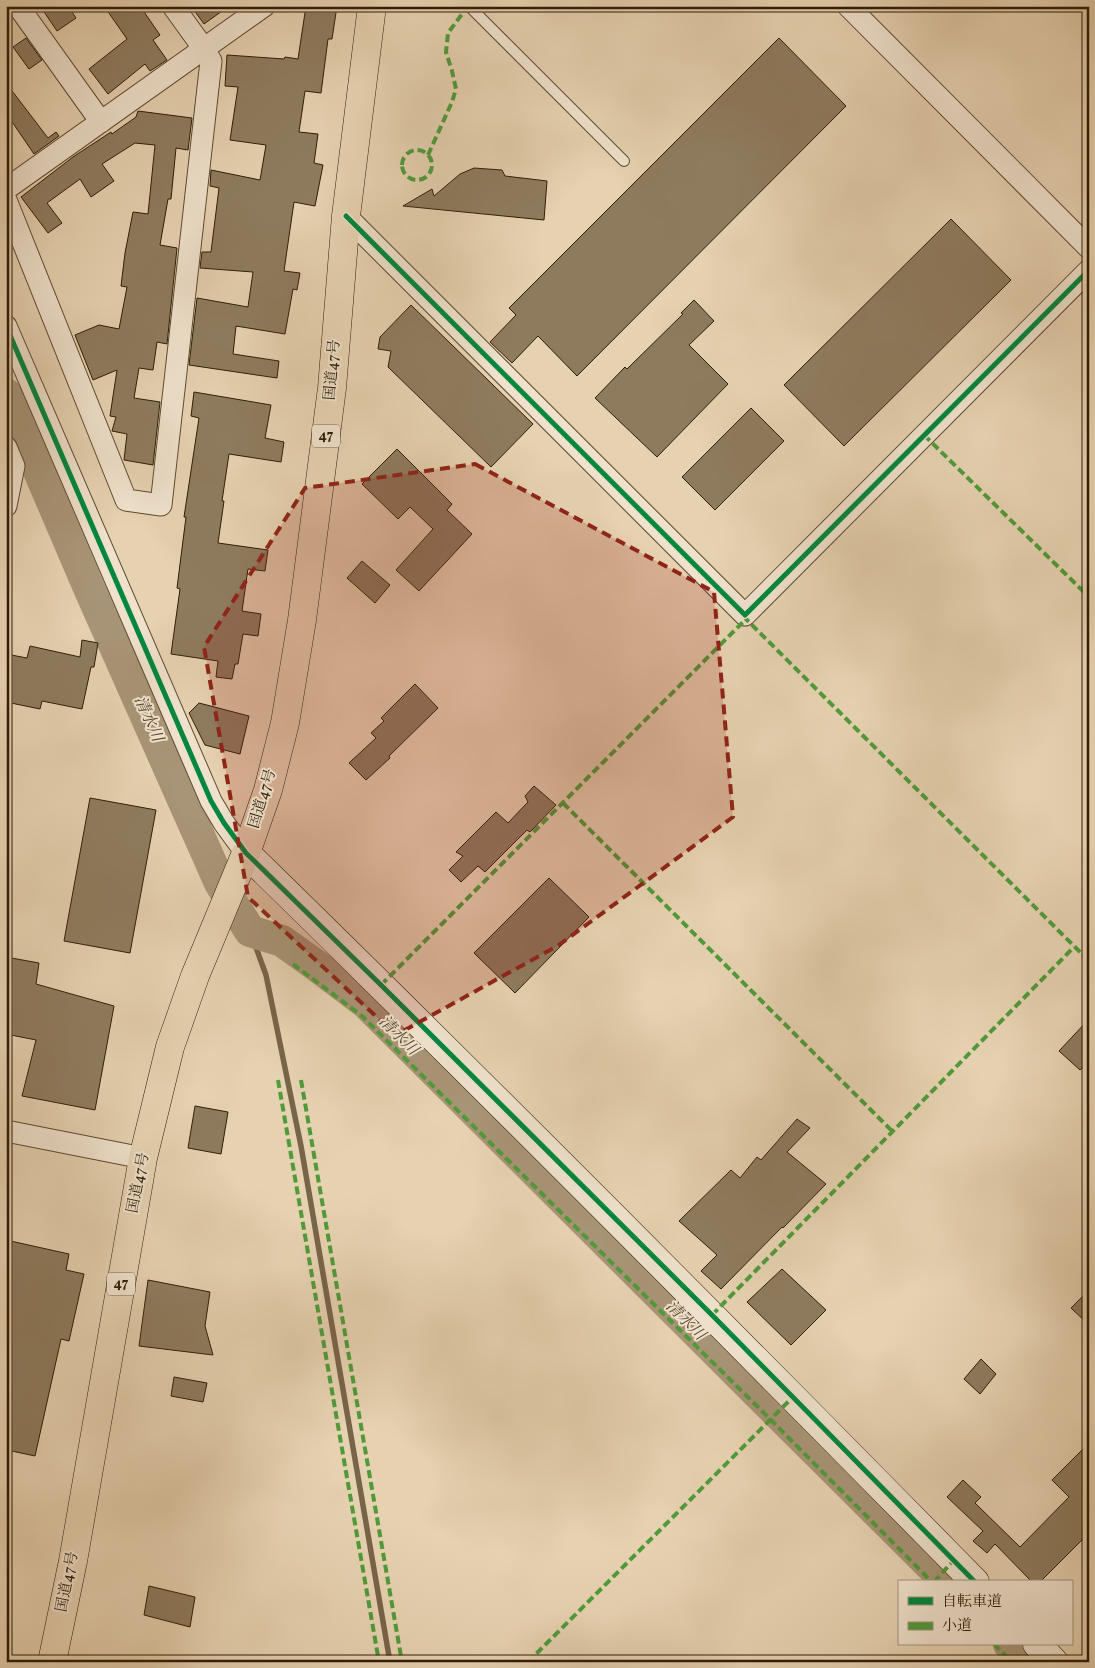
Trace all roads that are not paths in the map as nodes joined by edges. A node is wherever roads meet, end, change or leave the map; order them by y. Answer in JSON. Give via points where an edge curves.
{"nodes":[{"id":1,"x":18,"y":6,"type":"edge"},
{"id":2,"x":174,"y":6,"type":"edge"},
{"id":3,"x":264,"y":6,"type":"edge"},
{"id":4,"x":372,"y":6,"type":"edge"},
{"id":5,"x":469,"y":6,"type":"edge"},
{"id":6,"x":848,"y":6,"type":"edge"},
{"id":7,"x":204,"y":49,"type":"junction"},
{"id":8,"x":101,"y":122,"type":"junction"},
{"id":9,"x":624,"y":161,"type":"dead end"},
{"id":10,"x":6,"y":189,"type":"edge"},
{"id":11,"x":6,"y":200,"type":"edge"},
{"id":12,"x":346,"y":216,"type":"junction"},
{"id":13,"x":1089,"y":248,"type":"edge"},
{"id":14,"x":1089,"y":270,"type":"edge"},
{"id":15,"x":6,"y":326,"type":"edge"},
{"id":16,"x":6,"y":447,"type":"edge"},
{"id":17,"x":6,"y":506,"type":"edge"},
{"id":18,"x":244,"y":856,"type":"junction"},
{"id":19,"x":6,"y":1132,"type":"edge"},
{"id":20,"x":143,"y":1158,"type":"junction"},
{"id":21,"x":973,"y":1580,"type":"edge"},
{"id":22,"x":1039,"y":1646,"type":"edge"},
{"id":23,"x":52,"y":1662,"type":"edge"},
{"id":24,"x":1054,"y":1662,"type":"edge"}],
"edges":[{"from":1,"to":8,"type":"street"},
{"from":2,"to":7,"type":"street"},
{"from":3,"to":7,"type":"street"},
{"from":4,"to":12,"type":"highway","name":"国道47号","number":"47"},
{"from":5,"to":9,"type":"lane"},
{"from":6,"to":13,"type":"street"},
{"from":7,"to":8,"type":"street"},
{"from":7,"to":11,"type":"street","via":[[211,61],[162,506],[126,500]]},
{"from":8,"to":10,"type":"street"},
{"from":12,"to":14,"type":"street","via":[[745,614]]},
{"from":12,"to":18,"type":"highway","name":"国道47号","number":"47","via":[[332,388],[302,620],[285,723],[268,790]]},
{"from":15,"to":18,"type":"street","via":[[211,801]]},
{"from":16,"to":17,"type":"street","via":[[14,466]]},
{"from":18,"to":20,"type":"highway","name":"国道47号","number":"47","via":[[195,976],[170,1048]]},
{"from":18,"to":21,"type":"street","via":[[382,985]]},
{"from":19,"to":20,"type":"street"},
{"from":20,"to":23,"type":"highway","name":"国道47号","number":"47","via":[[73,1561]]},
{"from":22,"to":24,"type":"street"}]}
